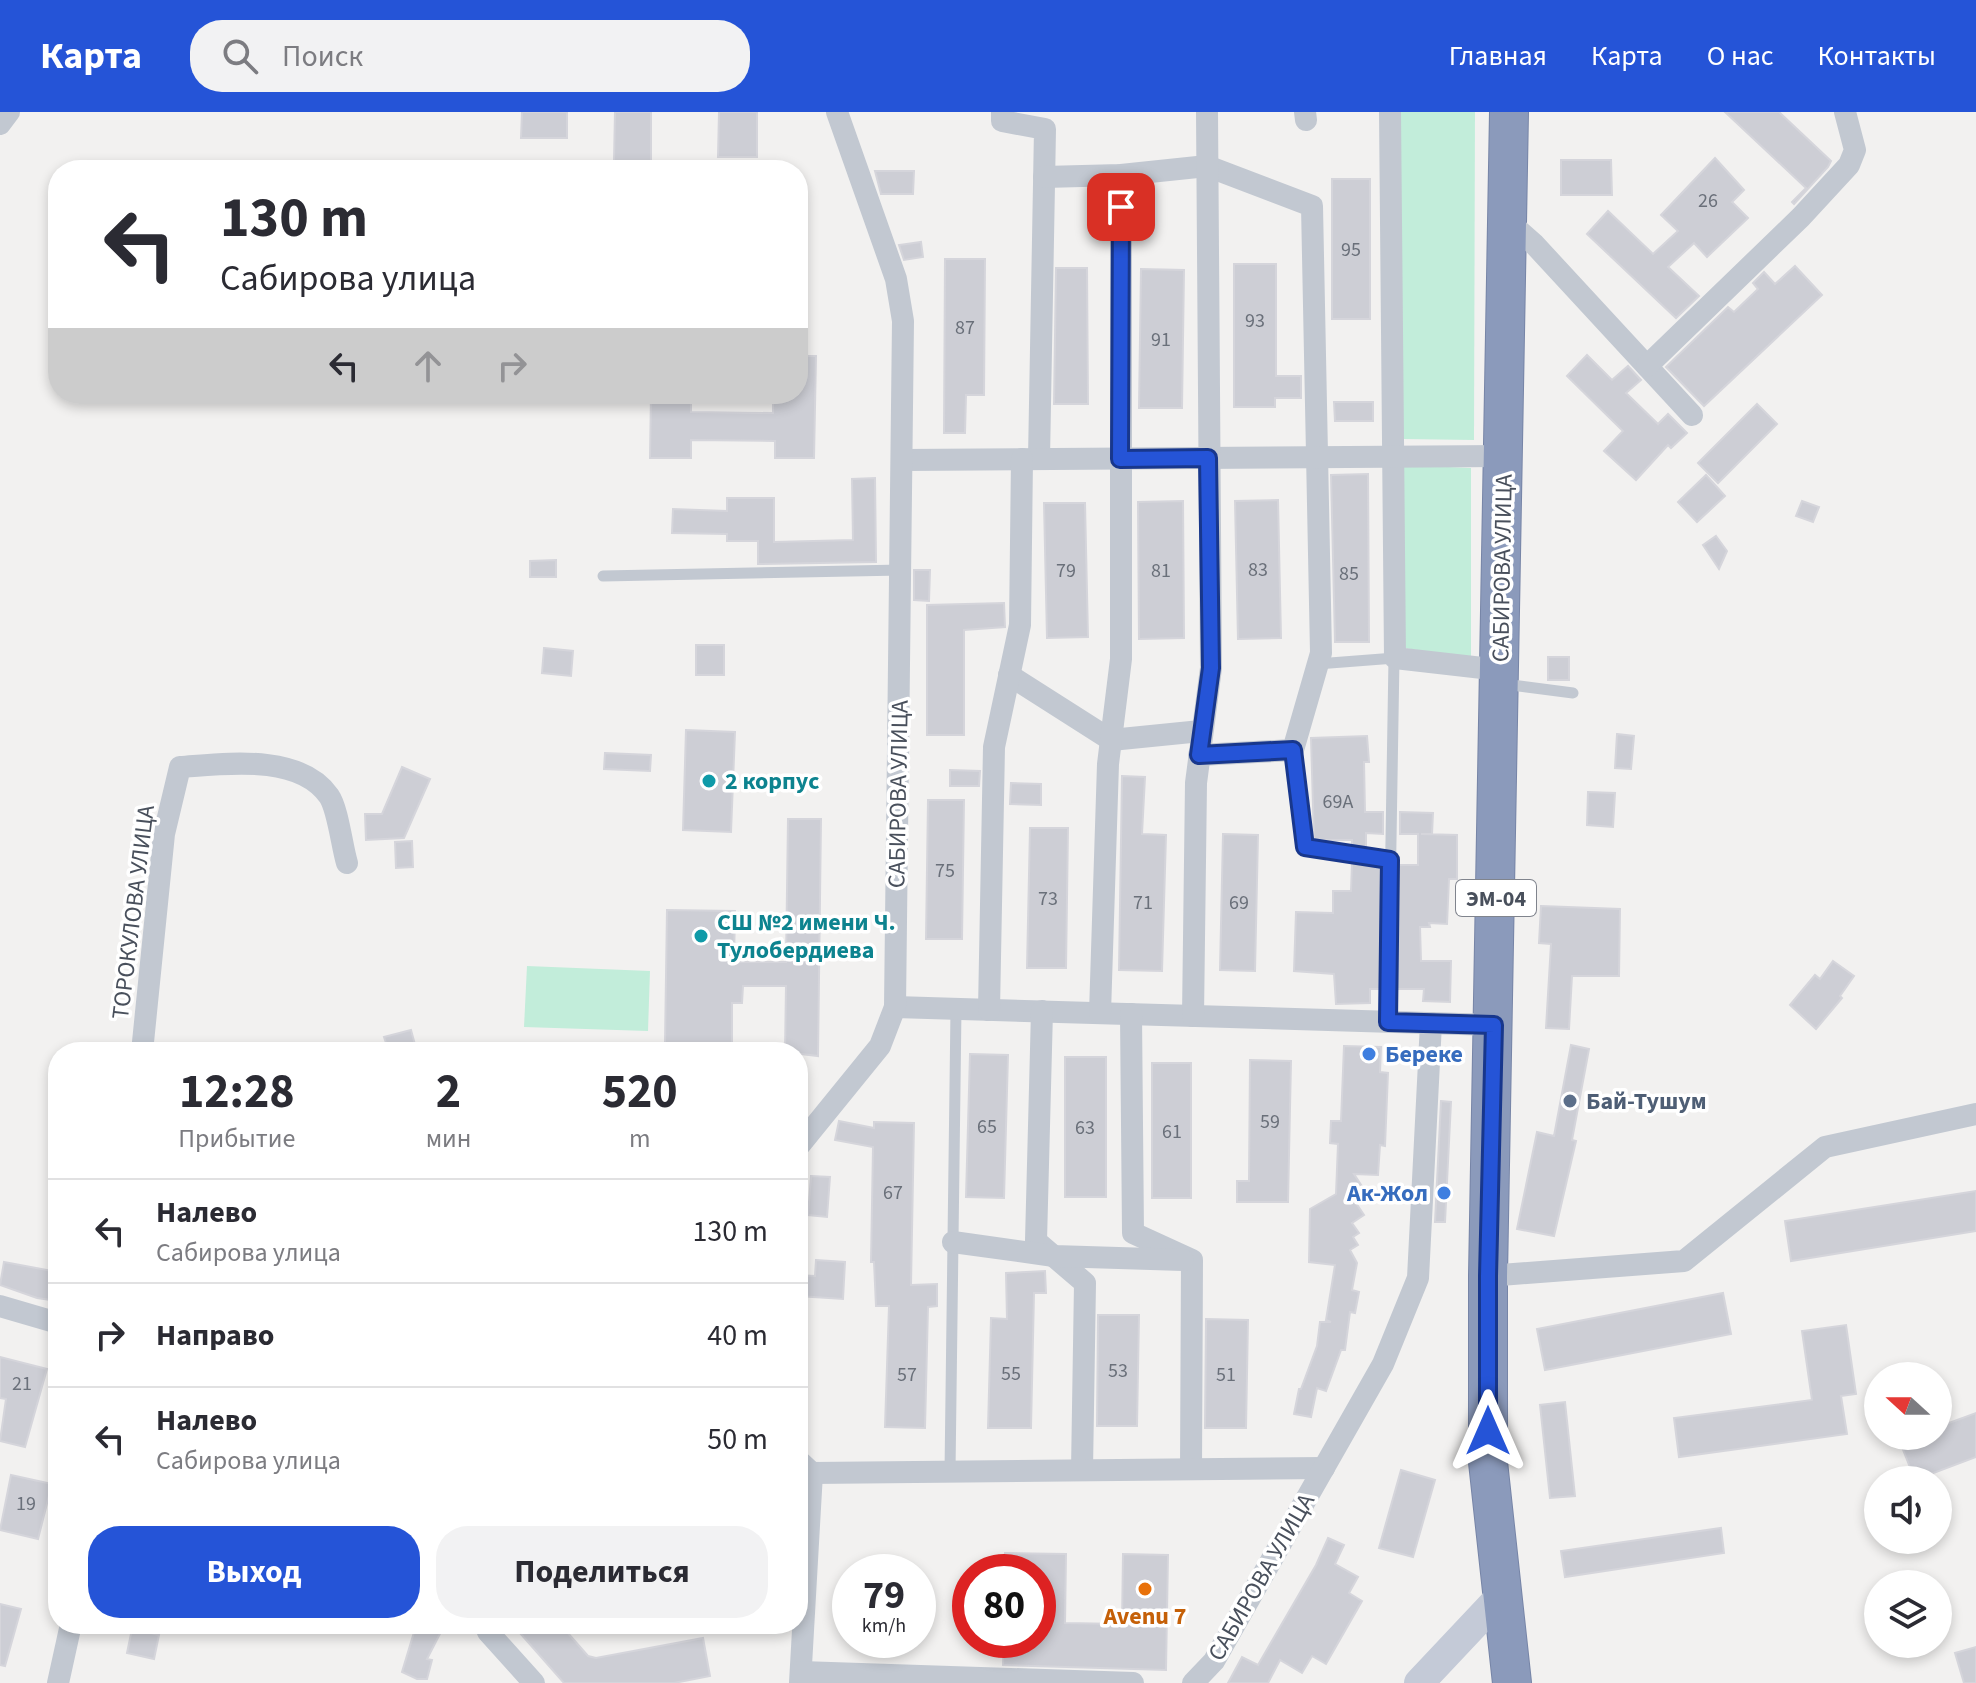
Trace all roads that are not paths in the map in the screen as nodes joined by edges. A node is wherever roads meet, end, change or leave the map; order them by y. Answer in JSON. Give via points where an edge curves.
{"nodes":[{"id":1,"x":9,"y":112,"type":"edge"},
{"id":2,"x":837,"y":112,"type":"edge"},
{"id":3,"x":1002,"y":112,"type":"edge"},
{"id":4,"x":1207,"y":112,"type":"edge"},
{"id":5,"x":1390,"y":112,"type":"edge"},
{"id":6,"x":1509,"y":112,"type":"edge"},
{"id":7,"x":1845,"y":112,"type":"edge"},
{"id":8,"x":0,"y":124,"type":"edge"},
{"id":9,"x":1207,"y":166,"type":"junction"},
{"id":10,"x":1121,"y":175,"type":"junction"},
{"id":11,"x":1044,"y":177,"type":"junction"},
{"id":12,"x":1507,"y":220,"type":"junction"},
{"id":13,"x":1647,"y":366,"type":"junction"},
{"id":14,"x":1692,"y":415,"type":"dead end"},
{"id":15,"x":1503,"y":456,"type":"junction"},
{"id":16,"x":1317,"y":457,"type":"junction"},
{"id":17,"x":1394,"y":457,"type":"junction"},
{"id":18,"x":1208,"y":458,"type":"junction"},
{"id":19,"x":1030,"y":459,"type":"junction"},
{"id":20,"x":1120,"y":459,"type":"junction"},
{"id":21,"x":903,"y":460,"type":"junction"},
{"id":22,"x":902,"y":570,"type":"junction"},
{"id":23,"x":603,"y":576,"type":"dead end"},
{"id":24,"x":1394,"y":658,"type":"junction"},
{"id":25,"x":1317,"y":664,"type":"junction"},
{"id":26,"x":1009,"y":675,"type":"junction"},
{"id":27,"x":1500,"y":676,"type":"junction"},
{"id":28,"x":1573,"y":693,"type":"dead end"},
{"id":29,"x":1201,"y":731,"type":"junction"},
{"id":30,"x":1111,"y":740,"type":"junction"},
{"id":31,"x":1293,"y":750,"type":"junction"},
{"id":32,"x":1199,"y":755,"type":"junction"},
{"id":33,"x":1390,"y":860,"type":"junction"},
{"id":34,"x":347,"y":863,"type":"dead end"},
{"id":35,"x":895,"y":1007,"type":"junction"},
{"id":36,"x":956,"y":1009,"type":"junction"},
{"id":37,"x":989,"y":1010,"type":"junction"},
{"id":38,"x":1042,"y":1011,"type":"junction"},
{"id":39,"x":1100,"y":1013,"type":"junction"},
{"id":40,"x":1131,"y":1014,"type":"junction"},
{"id":41,"x":1193,"y":1016,"type":"junction"},
{"id":42,"x":1388,"y":1022,"type":"junction"},
{"id":43,"x":1431,"y":1023,"type":"junction"},
{"id":44,"x":1494,"y":1025,"type":"junction"},
{"id":45,"x":143,"y":1042,"type":"edge"},
{"id":46,"x":1976,"y":1114,"type":"edge"},
{"id":47,"x":808,"y":1135,"type":"edge"},
{"id":48,"x":953,"y":1242,"type":"junction"},
{"id":49,"x":1054,"y":1256,"type":"junction"},
{"id":50,"x":1192,"y":1260,"type":"junction"},
{"id":51,"x":1488,"y":1276,"type":"junction"},
{"id":52,"x":0,"y":1306,"type":"edge"},
{"id":53,"x":48,"y":1320,"type":"edge"},
{"id":54,"x":808,"y":1467,"type":"edge"},
{"id":55,"x":1324,"y":1468,"type":"junction"},
{"id":56,"x":1191,"y":1469,"type":"junction"},
{"id":57,"x":1082,"y":1470,"type":"junction"},
{"id":58,"x":950,"y":1472,"type":"junction"},
{"id":59,"x":1500,"y":1597,"type":"junction"},
{"id":60,"x":69,"y":1634,"type":"edge"},
{"id":61,"x":490,"y":1634,"type":"edge"},
{"id":62,"x":801,"y":1634,"type":"edge"},
{"id":63,"x":800,"y":1678,"type":"edge"},
{"id":64,"x":58,"y":1683,"type":"edge"},
{"id":65,"x":534,"y":1683,"type":"edge"},
{"id":66,"x":1133,"y":1683,"type":"edge"},
{"id":67,"x":1193,"y":1683,"type":"edge"},
{"id":68,"x":1419,"y":1683,"type":"edge"},
{"id":69,"x":1512,"y":1683,"type":"edge"}],
"edges":[{"from":1,"to":8,"type":"street"},
{"from":2,"to":21,"type":"street","name":"САБИРОВА УЛИЦА","via":[[896,279],[903,321]]},
{"from":3,"to":11,"type":"street","via":[[1002,121],[1045,129]]},
{"from":4,"to":9,"type":"street"},
{"from":5,"to":17,"type":"street"},
{"from":6,"to":12,"type":"highway","name":"САБИРОВА УЛИЦА","number":"ЭМ-04"},
{"from":7,"to":13,"type":"street","via":[[1855,150],[1849,165]]},
{"from":9,"to":10,"type":"street"},
{"from":9,"to":16,"type":"street","via":[[1312,206]]},
{"from":9,"to":18,"type":"street"},
{"from":10,"to":11,"type":"street"},
{"from":10,"to":20,"type":"street"},
{"from":11,"to":19,"type":"street"},
{"from":12,"to":13,"type":"street"},
{"from":12,"to":15,"type":"highway","name":"САБИРОВА УЛИЦА","number":"ЭМ-04"},
{"from":13,"to":14,"type":"street"},
{"from":15,"to":17,"type":"street"},
{"from":15,"to":27,"type":"highway","name":"САБИРОВА УЛИЦА","number":"ЭМ-04"},
{"from":16,"to":17,"type":"street"},
{"from":16,"to":18,"type":"street"},
{"from":16,"to":25,"type":"street"},
{"from":17,"to":24,"type":"street"},
{"from":18,"to":20,"type":"street"},
{"from":18,"to":29,"type":"street","via":[[1211,668]]},
{"from":19,"to":20,"type":"street"},
{"from":19,"to":21,"type":"street"},
{"from":19,"to":26,"type":"street","via":[[1020,625]]},
{"from":20,"to":30,"type":"street","via":[[1121,659]]},
{"from":21,"to":22,"type":"street","name":"САБИРОВА УЛИЦА"},
{"from":22,"to":23,"type":"lane"},
{"from":22,"to":35,"type":"street","name":"САБИРОВА УЛИЦА"},
{"from":24,"to":25,"type":"lane"},
{"from":24,"to":27,"type":"street"},
{"from":24,"to":33,"type":"lane"},
{"from":25,"to":31,"type":"street"},
{"from":26,"to":30,"type":"street"},
{"from":26,"to":37,"type":"street","via":[[994,747]]},
{"from":27,"to":28,"type":"lane"},
{"from":27,"to":44,"type":"highway","name":"САБИРОВА УЛИЦА","number":"ЭМ-04"},
{"from":29,"to":30,"type":"street"},
{"from":29,"to":32,"type":"street"},
{"from":30,"to":39,"type":"street"},
{"from":31,"to":32,"type":"street"},
{"from":31,"to":33,"type":"lane","via":[[1305,847]]},
{"from":32,"to":41,"type":"street"},
{"from":33,"to":42,"type":"lane"},
{"from":34,"to":45,"type":"street","name":"ТОРОКУЛОВА УЛИЦА","via":[[330,797],[305,776],[257,762],[180,767],[164,834]]},
{"from":35,"to":36,"type":"street"},
{"from":35,"to":47,"type":"street","name":"САБИРОВА УЛИЦА","via":[[880,1046]]},
{"from":36,"to":37,"type":"street"},
{"from":36,"to":48,"type":"lane"},
{"from":37,"to":38,"type":"street"},
{"from":38,"to":39,"type":"street"},
{"from":38,"to":49,"type":"street","via":[[1036,1241]]},
{"from":39,"to":40,"type":"street"},
{"from":40,"to":41,"type":"street"},
{"from":40,"to":50,"type":"street","via":[[1133,1233]]},
{"from":41,"to":42,"type":"street"},
{"from":42,"to":43,"type":"street"},
{"from":43,"to":44,"type":"street"},
{"from":43,"to":55,"type":"street","name":"САБИРОВА УЛИЦА","via":[[1418,1278],[1383,1364]]},
{"from":44,"to":51,"type":"highway","name":"САБИРОВА УЛИЦА","number":"ЭМ-04"},
{"from":46,"to":51,"type":"street","via":[[1825,1147],[1684,1261]]},
{"from":48,"to":49,"type":"street"},
{"from":48,"to":58,"type":"lane"},
{"from":49,"to":50,"type":"street"},
{"from":49,"to":57,"type":"street","via":[[1085,1283]]},
{"from":50,"to":56,"type":"street"},
{"from":51,"to":59,"type":"highway","name":"САБИРОВА УЛИЦА","number":"ЭМ-04","via":[[1488,1462]]},
{"from":52,"to":53,"type":"street"},
{"from":54,"to":58,"type":"street","name":"САБИРОВА УЛИЦА"},
{"from":55,"to":56,"type":"street","name":"САБИРОВА УЛИЦА"},
{"from":55,"to":67,"type":"street","name":"САБИРОВА УЛИЦА","via":[[1214,1661]]},
{"from":56,"to":57,"type":"street","name":"САБИРОВА УЛИЦА"},
{"from":57,"to":58,"type":"street","name":"САБИРОВА УЛИЦА"},
{"from":59,"to":68,"type":"main road"},
{"from":59,"to":69,"type":"highway","name":"САБИРОВА УЛИЦА","number":"ЭМ-04"},
{"from":60,"to":64,"type":"street"},
{"from":61,"to":65,"type":"street"},
{"from":62,"to":63,"type":"street","name":"САБИРОВА УЛИЦА"},
{"from":63,"to":66,"type":"street","name":"САБИРОВА УЛИЦА"}]}
